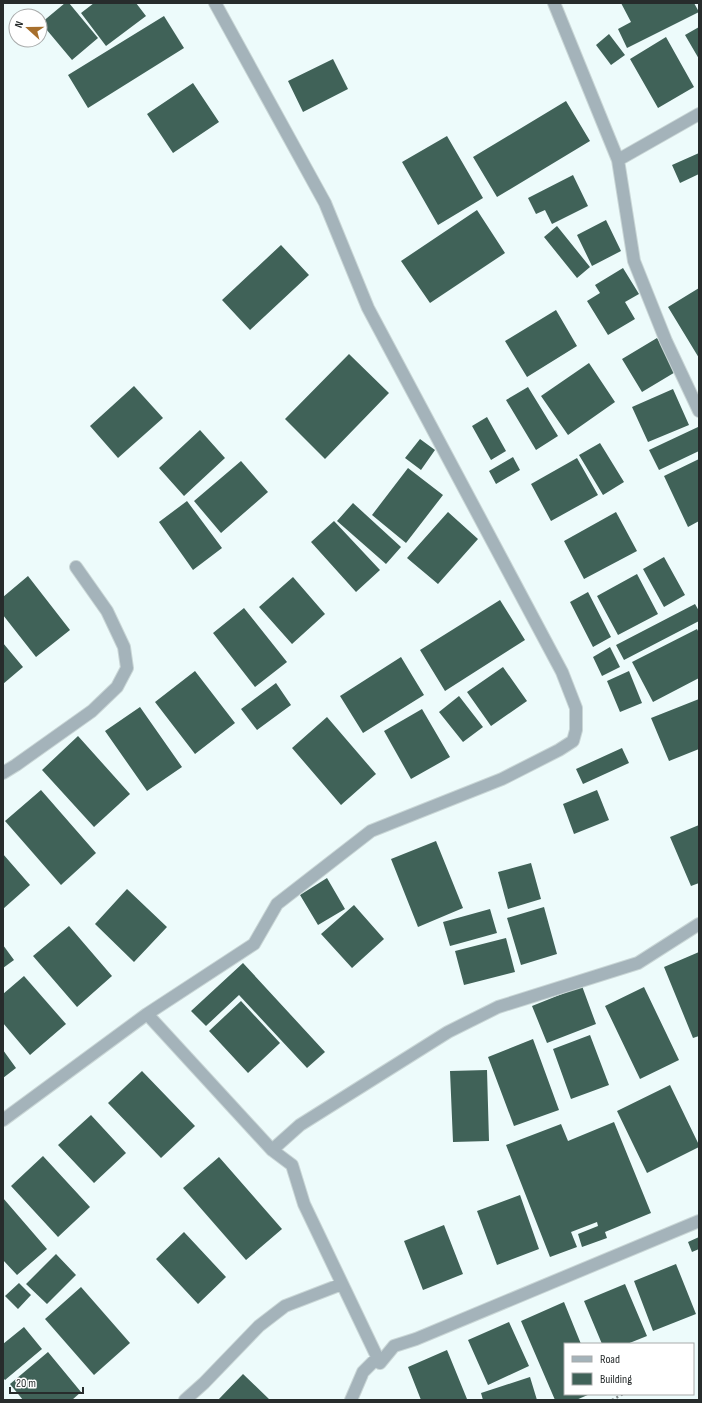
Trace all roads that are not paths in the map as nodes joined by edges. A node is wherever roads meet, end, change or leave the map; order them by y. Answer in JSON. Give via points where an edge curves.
{"nodes":[{"id":1,"x":215,"y":3,"type":"edge"},
{"id":2,"x":554,"y":3,"type":"edge"},
{"id":3,"x":699,"y":114,"type":"edge"},
{"id":4,"x":618,"y":160,"type":"junction"},
{"id":5,"x":699,"y":411,"type":"edge"},
{"id":6,"x":76,"y":567,"type":"dead end"},
{"id":7,"x":3,"y":773,"type":"edge"},
{"id":8,"x":699,"y":924,"type":"edge"},
{"id":9,"x":147,"y":1014,"type":"junction"},
{"id":10,"x":3,"y":1120,"type":"edge"},
{"id":11,"x":272,"y":1150,"type":"junction"},
{"id":12,"x":699,"y":1221,"type":"edge"},
{"id":13,"x":342,"y":1284,"type":"junction"},
{"id":14,"x":380,"y":1363,"type":"junction"},
{"id":15,"x":185,"y":1400,"type":"edge"},
{"id":16,"x":351,"y":1400,"type":"edge"}],
"edges":[{"from":1,"to":9,"type":"street","via":[[325,203],[368,308],[562,672],[576,708],[576,730],[573,741],[502,779],[371,831],[277,904],[254,944]]},
{"from":2,"to":4,"type":"street"},
{"from":3,"to":4,"type":"street"},
{"from":4,"to":5,"type":"street","via":[[634,261],[666,341]]},
{"from":6,"to":7,"type":"street","via":[[107,611],[124,647],[127,668],[117,687],[92,711]]},
{"from":8,"to":11,"type":"street","via":[[638,963],[498,1007],[448,1032],[300,1125]]},
{"from":9,"to":10,"type":"street"},
{"from":9,"to":11,"type":"street"},
{"from":11,"to":13,"type":"street","via":[[292,1165],[304,1204]]},
{"from":12,"to":14,"type":"street","via":[[394,1346]]},
{"from":13,"to":14,"type":"street"},
{"from":13,"to":15,"type":"street","via":[[285,1306],[259,1326]]},
{"from":14,"to":16,"type":"street","via":[[376,1359],[363,1372]]}]}
